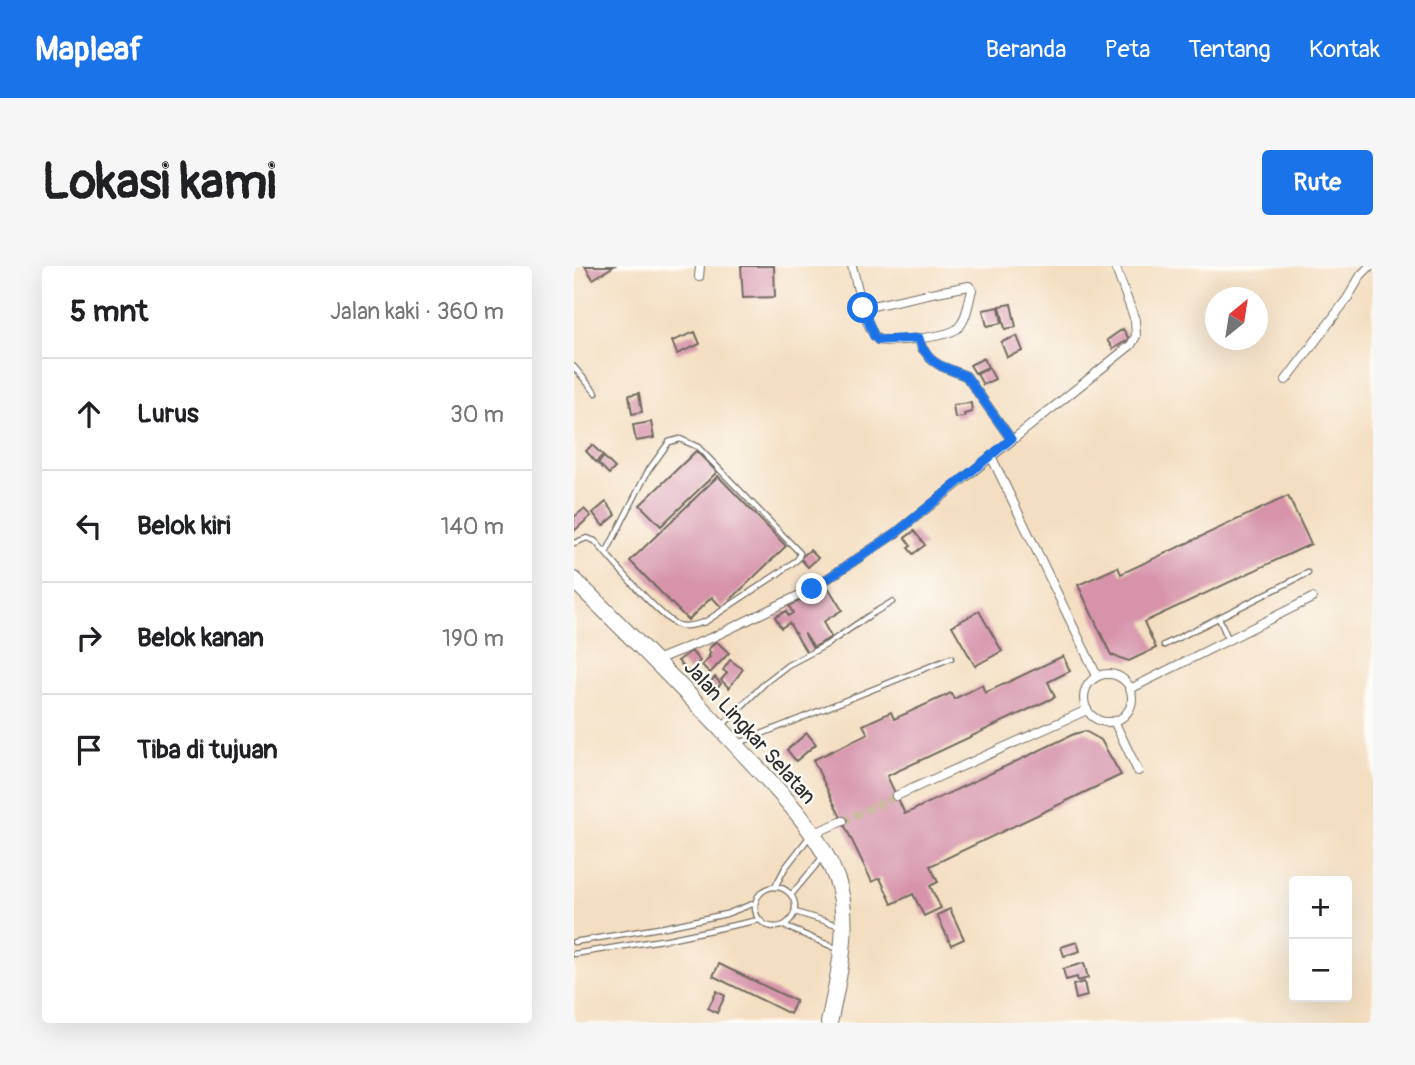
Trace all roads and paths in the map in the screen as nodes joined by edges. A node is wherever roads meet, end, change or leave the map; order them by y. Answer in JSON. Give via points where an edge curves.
{"nodes":[{"id":1,"x":700,"y":266,"type":"edge"},
{"id":2,"x":852,"y":266,"type":"edge"},
{"id":3,"x":1115,"y":266,"type":"edge"},
{"id":4,"x":1355,"y":266,"type":"edge"},
{"id":5,"x":1370,"y":266,"type":"edge"},
{"id":6,"x":1361,"y":275,"type":"junction"},
{"id":7,"x":699,"y":276,"type":"dead end"},
{"id":8,"x":863,"y":308,"type":"junction"},
{"id":9,"x":919,"y":338,"type":"junction"},
{"id":10,"x":574,"y":368,"type":"edge"},
{"id":11,"x":1286,"y":380,"type":"dead end"},
{"id":12,"x":596,"y":393,"type":"dead end"},
{"id":13,"x":1011,"y":439,"type":"junction"},
{"id":14,"x":990,"y":456,"type":"junction"},
{"id":15,"x":574,"y":543,"type":"edge"},
{"id":16,"x":606,"y":553,"type":"junction"},
{"id":17,"x":1308,"y":573,"type":"dead end"},
{"id":18,"x":574,"y":580,"type":"edge"},
{"id":19,"x":1312,"y":598,"type":"dead end"},
{"id":20,"x":892,"y":602,"type":"dead end"},
{"id":21,"x":1219,"y":618,"type":"junction"},
{"id":22,"x":1228,"y":640,"type":"junction"},
{"id":23,"x":1164,"y":645,"type":"dead end"},
{"id":24,"x":951,"y":657,"type":"dead end"},
{"id":25,"x":656,"y":660,"type":"junction"},
{"id":26,"x":1097,"y":676,"type":"junction"},
{"id":27,"x":1130,"y":688,"type":"junction"},
{"id":28,"x":1087,"y":709,"type":"junction"},
{"id":29,"x":1114,"y":721,"type":"junction"},
{"id":30,"x":720,"y":728,"type":"junction"},
{"id":31,"x":735,"y":745,"type":"junction"},
{"id":32,"x":1138,"y":771,"type":"dead end"},
{"id":33,"x":896,"y":796,"type":"tunnel mouth"},
{"id":34,"x":843,"y":821,"type":"tunnel mouth"},
{"id":35,"x":812,"y":834,"type":"junction"},
{"id":36,"x":824,"y":855,"type":"junction"},
{"id":37,"x":775,"y":887,"type":"junction"},
{"id":38,"x":791,"y":895,"type":"junction"},
{"id":39,"x":755,"y":903,"type":"junction"},
{"id":40,"x":795,"y":912,"type":"junction"},
{"id":41,"x":759,"y":920,"type":"junction"},
{"id":42,"x":784,"y":926,"type":"junction"},
{"id":43,"x":842,"y":927,"type":"junction"},
{"id":44,"x":574,"y":942,"type":"edge"},
{"id":45,"x":841,"y":951,"type":"junction"},
{"id":46,"x":574,"y":954,"type":"edge"},
{"id":47,"x":829,"y":1023,"type":"edge"}],
"edges":[{"from":1,"to":7,"type":"street"},
{"from":2,"to":8,"type":"street"},
{"from":3,"to":13,"type":"street","via":[[1135,320],[1136,336]]},
{"from":4,"to":6,"type":"street"},
{"from":5,"to":6,"type":"street"},
{"from":6,"to":11,"type":"street"},
{"from":8,"to":9,"type":"street","via":[[878,340]]},
{"from":8,"to":9,"type":"street","via":[[969,286],[972,290],[959,327]]},
{"from":9,"to":13,"type":"street","via":[[933,361],[966,376]]},
{"from":10,"to":12,"type":"lane"},
{"from":13,"to":14,"type":"street"},
{"from":14,"to":25,"type":"street","via":[[896,533],[812,589]]},
{"from":14,"to":26,"type":"street"},
{"from":15,"to":16,"type":"lane","via":[[587,538]]},
{"from":16,"to":16,"type":"lane","via":[[648,471],[669,442],[680,439],[698,447],[800,555],[705,622],[680,626]]},
{"from":17,"to":21,"type":"lane"},
{"from":18,"to":25,"type":"highway","name":"Jalan Lingkar Selatan"},
{"from":19,"to":22,"type":"street"},
{"from":20,"to":30,"type":"lane","via":[[788,665]]},
{"from":21,"to":22,"type":"lane"},
{"from":21,"to":23,"type":"lane"},
{"from":22,"to":27,"type":"street"},
{"from":24,"to":31,"type":"lane"},
{"from":25,"to":30,"type":"highway","name":"Jalan Lingkar Selatan"},
{"from":26,"to":27,"type":"street","via":[[1114,675]]},
{"from":26,"to":28,"type":"street","via":[[1086,689]]},
{"from":27,"to":29,"type":"street","via":[[1130,706]]},
{"from":28,"to":29,"type":"street","via":[[1094,717]]},
{"from":28,"to":33,"type":"street"},
{"from":29,"to":32,"type":"street"},
{"from":30,"to":31,"type":"highway","name":"Jalan Lingkar Selatan"},
{"from":31,"to":35,"type":"highway","name":"Jalan Lingkar Selatan","via":[[779,790]]},
{"from":34,"to":35,"type":"street"},
{"from":35,"to":36,"type":"highway","name":"Jalan Lingkar Selatan"},
{"from":35,"to":37,"type":"lane"},
{"from":36,"to":38,"type":"lane"},
{"from":36,"to":43,"type":"highway","name":"Jalan Lingkar Selatan","via":[[837,881]]},
{"from":37,"to":38,"type":"lane"},
{"from":37,"to":39,"type":"lane","via":[[766,889]]},
{"from":38,"to":40,"type":"lane"},
{"from":39,"to":41,"type":"lane"},
{"from":39,"to":44,"type":"lane","via":[[665,928]]},
{"from":40,"to":42,"type":"lane"},
{"from":40,"to":43,"type":"lane"},
{"from":41,"to":42,"type":"lane","via":[[766,926]]},
{"from":41,"to":46,"type":"lane"},
{"from":42,"to":45,"type":"lane"},
{"from":43,"to":45,"type":"highway","name":"Jalan Lingkar Selatan"},
{"from":45,"to":47,"type":"highway","name":"Jalan Lingkar Selatan"}]}
